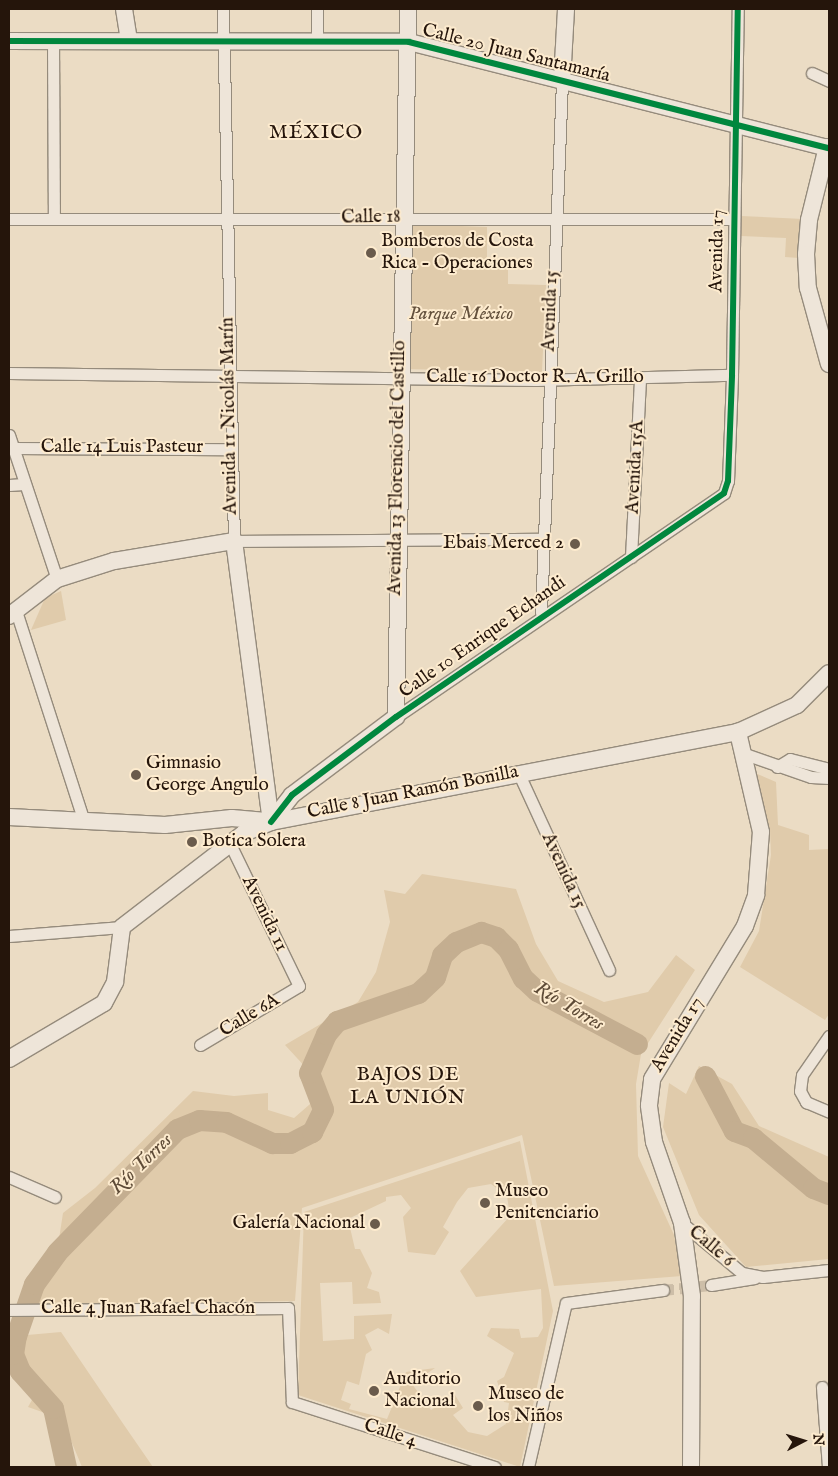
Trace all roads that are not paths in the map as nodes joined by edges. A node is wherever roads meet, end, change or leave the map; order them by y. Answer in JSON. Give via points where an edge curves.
{"nodes":[{"id":1,"x":124,"y":9,"type":"edge"},
{"id":2,"x":223,"y":9,"type":"edge"},
{"id":3,"x":317,"y":9,"type":"edge"},
{"id":4,"x":408,"y":9,"type":"edge"},
{"id":5,"x":566,"y":9,"type":"edge"},
{"id":6,"x":738,"y":9,"type":"edge"},
{"id":7,"x":129,"y":40,"type":"junction"},
{"id":8,"x":9,"y":41,"type":"edge"},
{"id":9,"x":52,"y":41,"type":"junction"},
{"id":10,"x":318,"y":41,"type":"junction"},
{"id":11,"x":223,"y":42,"type":"junction"},
{"id":12,"x":410,"y":42,"type":"junction"},
{"id":13,"x":812,"y":73,"type":"dead end"},
{"id":14,"x":562,"y":81,"type":"junction"},
{"id":15,"x":829,"y":81,"type":"edge"},
{"id":16,"x":734,"y":124,"type":"junction"},
{"id":17,"x":828,"y":147,"type":"edge"},
{"id":18,"x":404,"y":217,"type":"junction"},
{"id":19,"x":555,"y":217,"type":"junction"},
{"id":20,"x":9,"y":219,"type":"edge"},
{"id":21,"x":54,"y":219,"type":"junction"},
{"id":22,"x":733,"y":219,"type":"junction"},
{"id":23,"x":226,"y":220,"type":"junction"},
{"id":24,"x":824,"y":330,"type":"edge"},
{"id":25,"x":829,"y":364,"type":"edge"},
{"id":26,"x":9,"y":373,"type":"edge"},
{"id":27,"x":732,"y":375,"type":"junction"},
{"id":28,"x":229,"y":378,"type":"junction"},
{"id":29,"x":400,"y":378,"type":"junction"},
{"id":30,"x":640,"y":378,"type":"junction"},
{"id":31,"x":549,"y":380,"type":"junction"},
{"id":32,"x":9,"y":435,"type":"edge"},
{"id":33,"x":13,"y":448,"type":"junction"},
{"id":34,"x":231,"y":449,"type":"junction"},
{"id":35,"x":24,"y":484,"type":"junction"},
{"id":36,"x":9,"y":485,"type":"edge"},
{"id":37,"x":724,"y":493,"type":"joint"},
{"id":38,"x":542,"y":539,"type":"junction"},
{"id":39,"x":396,"y":540,"type":"junction"},
{"id":40,"x":234,"y":541,"type":"junction"},
{"id":41,"x":631,"y":557,"type":"junction"},
{"id":42,"x":58,"y":580,"type":"junction"},
{"id":43,"x":541,"y":613,"type":"junction"},
{"id":44,"x":12,"y":614,"type":"edge"},
{"id":45,"x":829,"y":673,"type":"edge"},
{"id":46,"x":396,"y":717,"type":"junction"},
{"id":47,"x":738,"y":732,"type":"junction"},
{"id":48,"x":742,"y":753,"type":"junction"},
{"id":49,"x":776,"y":767,"type":"junction"},
{"id":50,"x":829,"y":769,"type":"edge"},
{"id":51,"x":518,"y":772,"type":"junction"},
{"id":52,"x":829,"y":778,"type":"edge"},
{"id":53,"x":9,"y":817,"type":"edge"},
{"id":54,"x":84,"y":822,"type":"junction"},
{"id":55,"x":271,"y":822,"type":"junction"},
{"id":56,"x":229,"y":842,"type":"junction"},
{"id":57,"x":122,"y":927,"type":"junction"},
{"id":58,"x":9,"y":936,"type":"edge"},
{"id":59,"x":609,"y":970,"type":"dead end"},
{"id":60,"x":299,"y":986,"type":"joint"},
{"id":61,"x":829,"y":1036,"type":"edge"},
{"id":62,"x":200,"y":1045,"type":"dead end"},
{"id":63,"x":9,"y":1059,"type":"edge"},
{"id":64,"x":829,"y":1112,"type":"edge"},
{"id":65,"x":9,"y":1177,"type":"edge"},
{"id":66,"x":55,"y":1197,"type":"dead end"},
{"id":67,"x":682,"y":1223,"type":"junction"},
{"id":68,"x":829,"y":1270,"type":"edge"},
{"id":69,"x":763,"y":1277,"type":"junction"},
{"id":70,"x":711,"y":1285,"type":"tunnel mouth"},
{"id":71,"x":663,"y":1290,"type":"tunnel mouth"},
{"id":72,"x":12,"y":1310,"type":"edge"},
{"id":73,"x":822,"y":1386,"type":"dead end"},
{"id":74,"x":290,"y":1395,"type":"joint"},
{"id":75,"x":495,"y":1467,"type":"edge"},
{"id":76,"x":528,"y":1467,"type":"edge"},
{"id":77,"x":691,"y":1467,"type":"edge"},
{"id":78,"x":828,"y":1467,"type":"edge"}],
"edges":[{"from":1,"to":7,"type":"street"},
{"from":2,"to":11,"type":"street","name":"Avenida 11 Nicolás Marín"},
{"from":3,"to":10,"type":"street"},
{"from":4,"to":12,"type":"street","name":"Avenida 13 Florencio del Castillo"},
{"from":5,"to":14,"type":"street","name":"Avenida 15"},
{"from":6,"to":16,"type":"street","name":"Avenida 17"},
{"from":7,"to":9,"type":"street","name":"Calle 20 Juan Santamaría"},
{"from":7,"to":11,"type":"street","name":"Calle 20 Juan Santamaría"},
{"from":8,"to":9,"type":"street","name":"Calle 20 Juan Santamaría"},
{"from":9,"to":21,"type":"street"},
{"from":10,"to":11,"type":"street","name":"Calle 20 Juan Santamaría"},
{"from":10,"to":12,"type":"street","name":"Calle 20 Juan Santamaría"},
{"from":11,"to":23,"type":"street","name":"Avenida 11 Nicolás Marín"},
{"from":12,"to":14,"type":"street","name":"Calle 20 Juan Santamaría"},
{"from":12,"to":18,"type":"street","name":"Avenida 13 Florencio del Castillo"},
{"from":13,"to":15,"type":"street"},
{"from":14,"to":16,"type":"street","name":"Calle 20 Juan Santamaría"},
{"from":14,"to":19,"type":"street","name":"Avenida 15"},
{"from":16,"to":17,"type":"street","name":"Calle 20 Juan Santamaría"},
{"from":16,"to":22,"type":"street","name":"Avenida 17"},
{"from":17,"to":24,"type":"street","via":[[808,220],[806,254],[808,288]]},
{"from":18,"to":19,"type":"street","name":"Calle 18"},
{"from":18,"to":23,"type":"street","name":"Calle 18"},
{"from":18,"to":29,"type":"street","name":"Avenida 13 Florencio del Castillo"},
{"from":19,"to":22,"type":"street","name":"Calle 18"},
{"from":19,"to":31,"type":"street","name":"Avenida 15"},
{"from":20,"to":21,"type":"street","name":"Calle 18"},
{"from":21,"to":23,"type":"street","name":"Calle 18"},
{"from":22,"to":27,"type":"street","name":"Avenida 17"},
{"from":23,"to":28,"type":"street","name":"Avenida 11 Nicolás Marín"},
{"from":24,"to":25,"type":"street"},
{"from":26,"to":28,"type":"street","name":"Calle 16 Doctor R. A. Grillo"},
{"from":27,"to":30,"type":"street","name":"Calle 16 Doctor R. A. Grillo"},
{"from":27,"to":37,"type":"street","name":"Avenida 17","via":[[728,481]]},
{"from":28,"to":29,"type":"street","name":"Calle 16 Doctor R. A. Grillo"},
{"from":28,"to":34,"type":"street","name":"Avenida 11 Nicolás Marín"},
{"from":29,"to":31,"type":"street","name":"Calle 16 Doctor R. A. Grillo"},
{"from":29,"to":39,"type":"street","name":"Avenida 13 Florencio del Castillo"},
{"from":30,"to":31,"type":"street","name":"Calle 16 Doctor R. A. Grillo"},
{"from":30,"to":41,"type":"street","name":"Avenida 15A"},
{"from":31,"to":38,"type":"street","name":"Avenida 15"},
{"from":32,"to":33,"type":"street"},
{"from":33,"to":34,"type":"street","name":"Calle 14 Luis Pasteur"},
{"from":33,"to":35,"type":"street"},
{"from":34,"to":40,"type":"street","name":"Avenida 11 Nicolás Marín"},
{"from":35,"to":36,"type":"street"},
{"from":35,"to":42,"type":"street"},
{"from":37,"to":41,"type":"street","name":"Calle 10 Enrique Echandi"},
{"from":38,"to":39,"type":"street"},
{"from":38,"to":43,"type":"street","name":"Avenida 15"},
{"from":39,"to":40,"type":"street"},
{"from":39,"to":46,"type":"street","name":"Avenida 13 Florencio del Castillo"},
{"from":40,"to":42,"type":"street","via":[[122,559]]},
{"from":40,"to":55,"type":"street","name":"Avenida 11 Nicolás Marín"},
{"from":41,"to":43,"type":"street","name":"Calle 10 Enrique Echandi"},
{"from":42,"to":44,"type":"street"},
{"from":43,"to":46,"type":"street","name":"Calle 10 Enrique Echandi"},
{"from":44,"to":54,"type":"street"},
{"from":45,"to":47,"type":"street","name":"Calle 8 Juan Ramón Bonilla","via":[[797,705]]},
{"from":46,"to":55,"type":"street","name":"Calle 10 Enrique Echandi","via":[[292,795]]},
{"from":47,"to":48,"type":"street","name":"Avenida 17"},
{"from":47,"to":51,"type":"street","name":"Calle 8 Juan Ramón Bonilla"},
{"from":48,"to":49,"type":"street"},
{"from":48,"to":67,"type":"street","name":"Avenida 17","via":[[761,832],[756,895],[745,926],[652,1079],[654,1142]]},
{"from":49,"to":50,"type":"street","via":[[790,759]]},
{"from":49,"to":52,"type":"street"},
{"from":51,"to":55,"type":"street","name":"Calle 8 Juan Ramón Bonilla"},
{"from":51,"to":59,"type":"street","name":"Avenida 15"},
{"from":53,"to":54,"type":"street"},
{"from":54,"to":55,"type":"street"},
{"from":55,"to":56,"type":"street","name":"Calle 8 Juan Ramón Bonilla"},
{"from":56,"to":57,"type":"street","name":"Calle 8 Juan Ramón Bonilla"},
{"from":56,"to":60,"type":"street","name":"Avenida 11"},
{"from":57,"to":58,"type":"street"},
{"from":57,"to":63,"type":"street","via":[[115,982],[104,1003]]},
{"from":60,"to":62,"type":"street","name":"Calle 6A"},
{"from":61,"to":64,"type":"street","via":[[802,1075],[800,1091],[806,1102]]},
{"from":65,"to":66,"type":"street"},
{"from":67,"to":69,"type":"street","name":"Calle 6","via":[[736,1269]]},
{"from":67,"to":77,"type":"street","name":"Avenida 17","via":[[692,1296]]},
{"from":68,"to":69,"type":"street","name":"Calle 6"},
{"from":69,"to":70,"type":"street"},
{"from":71,"to":76,"type":"street","via":[[566,1303]]},
{"from":72,"to":74,"type":"street","name":"Calle 4 Juan Rafael Chacón","via":[[288,1308]]},
{"from":73,"to":78,"type":"street"},
{"from":74,"to":75,"type":"street","name":"Calle 4","via":[[298,1404]]}]}
